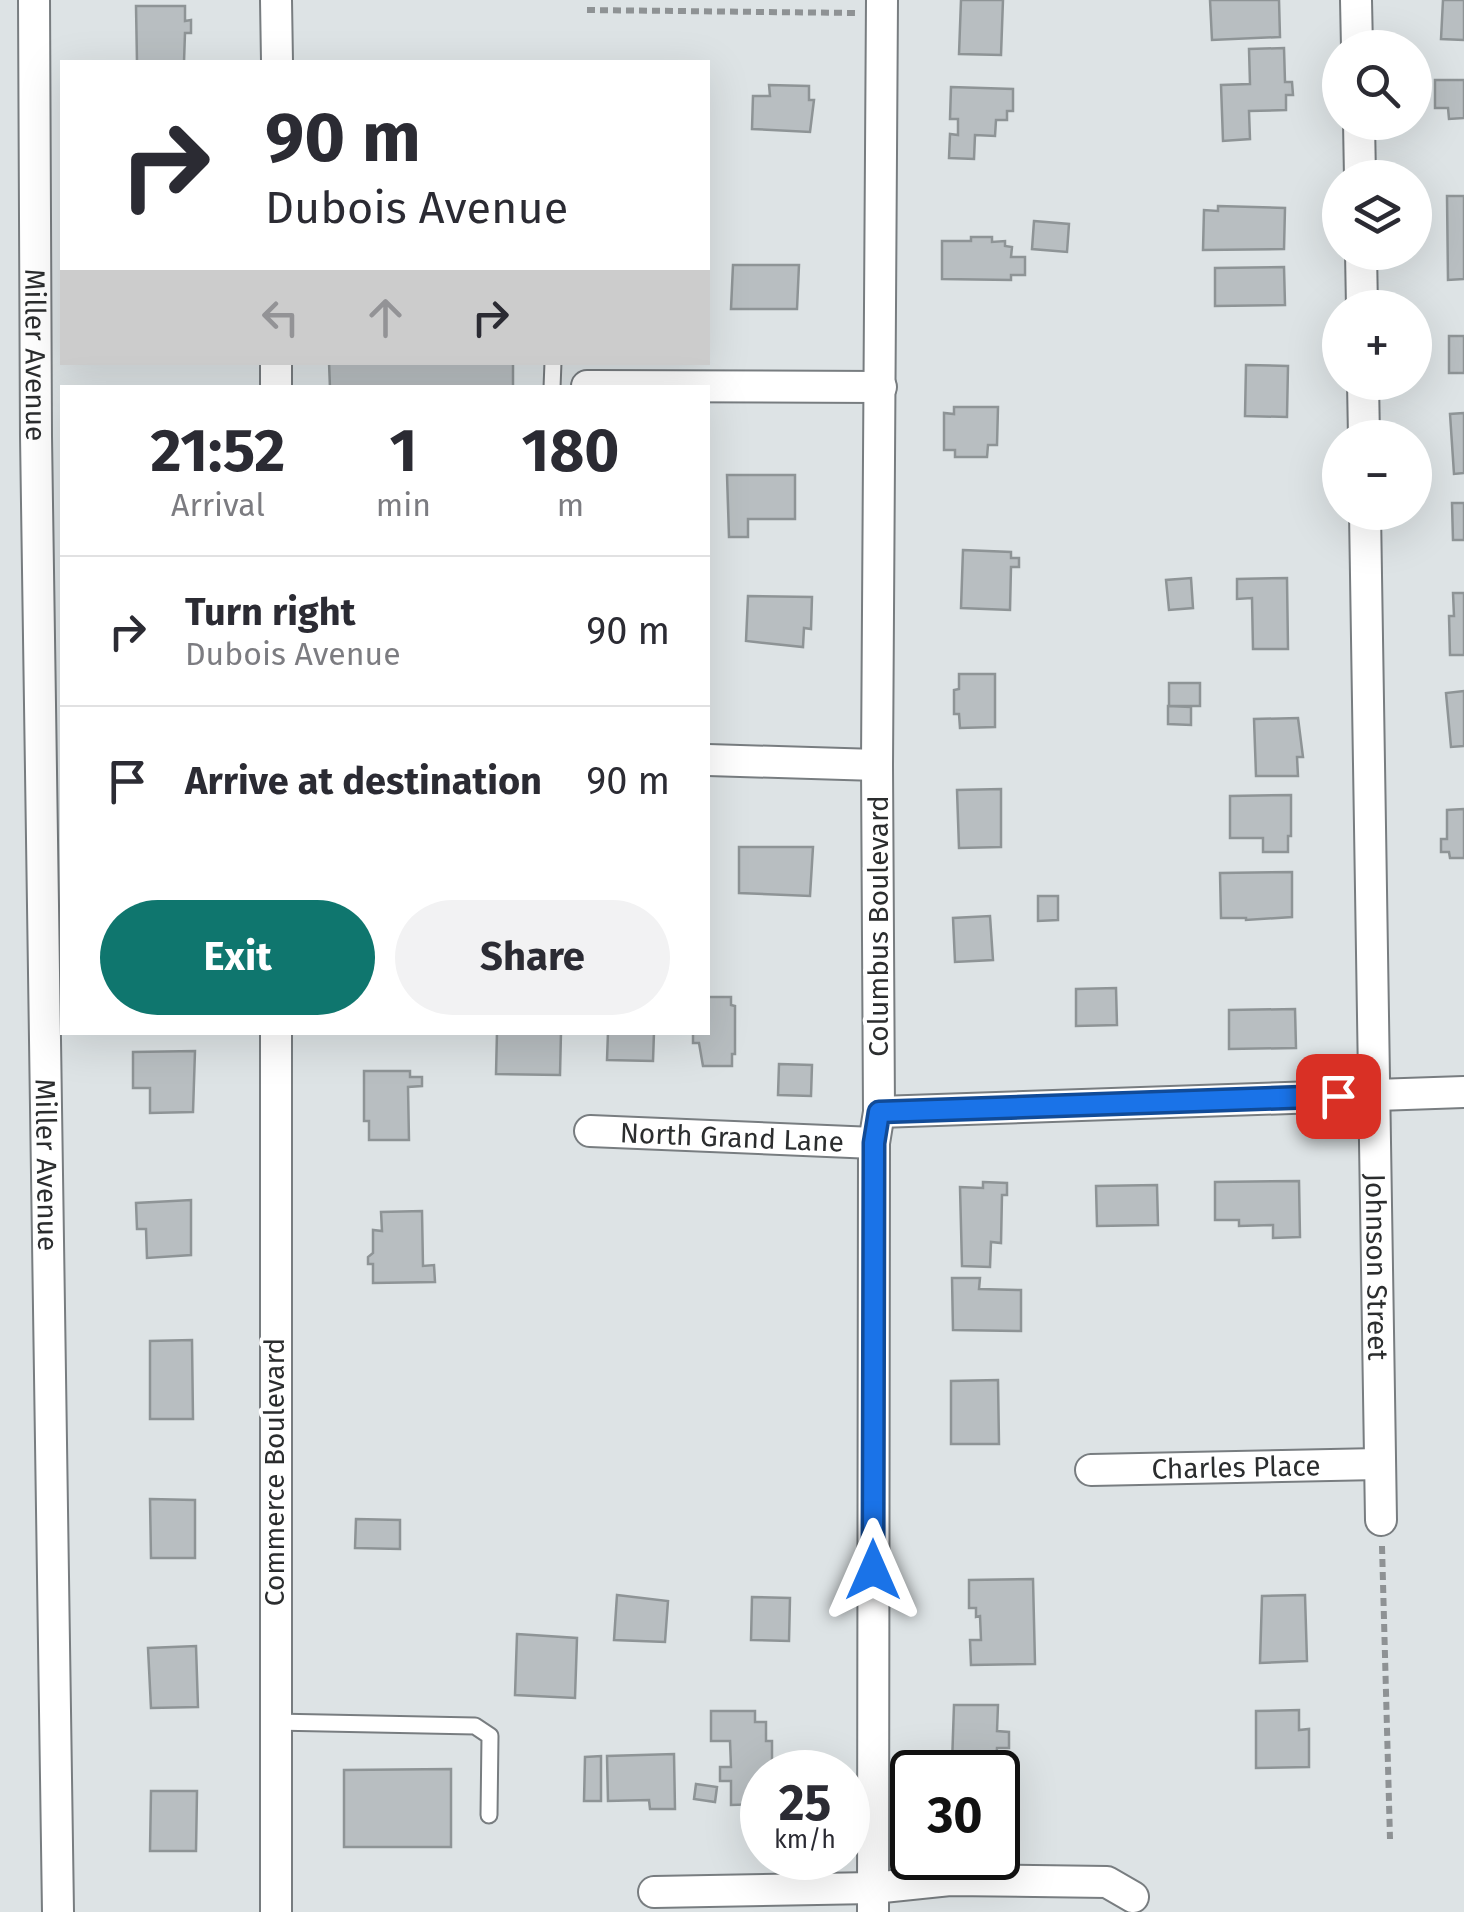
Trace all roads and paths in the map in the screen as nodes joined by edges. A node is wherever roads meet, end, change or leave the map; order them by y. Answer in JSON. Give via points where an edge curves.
{"nodes":[{"id":1,"x":34,"y":0,"type":"edge"},
{"id":2,"x":276,"y":0,"type":"edge"},
{"id":3,"x":1356,"y":0,"type":"edge"},
{"id":4,"x":882,"y":6,"type":"edge"},
{"id":5,"x":587,"y":10,"type":"dead end"},
{"id":6,"x":1357,"y":30,"type":"edge"},
{"id":7,"x":276,"y":60,"type":"edge"},
{"id":8,"x":710,"y":386,"type":"edge"},
{"id":9,"x":881,"y":387,"type":"junction"},
{"id":10,"x":1366,"y":530,"type":"edge"},
{"id":11,"x":710,"y":760,"type":"edge"},
{"id":12,"x":877,"y":765,"type":"junction"},
{"id":13,"x":276,"y":1035,"type":"edge"},
{"id":14,"x":1464,"y":1092,"type":"edge"},
{"id":15,"x":1376,"y":1095,"type":"junction"},
{"id":16,"x":879,"y":1112,"type":"junction"},
{"id":17,"x":590,"y":1132,"type":"dead end"},
{"id":18,"x":874,"y":1143,"type":"junction"},
{"id":19,"x":1379,"y":1464,"type":"junction"},
{"id":20,"x":1090,"y":1470,"type":"dead end"},
{"id":21,"x":1381,"y":1520,"type":"joint"},
{"id":22,"x":274,"y":1722,"type":"junction"},
{"id":23,"x":489,"y":1816,"type":"dead end"},
{"id":24,"x":1390,"y":1840,"type":"dead end"},
{"id":25,"x":654,"y":1892,"type":"dead end"},
{"id":26,"x":1133,"y":1897,"type":"dead end"},
{"id":27,"x":873,"y":1900,"type":"edge"},
{"id":28,"x":58,"y":1912,"type":"edge"},
{"id":29,"x":276,"y":1912,"type":"edge"}],
"edges":[{"from":1,"to":28,"type":"street","name":"Miller Avenue"},
{"from":2,"to":7,"type":"street"},
{"from":3,"to":6,"type":"street"},
{"from":4,"to":5,"type":"path"},
{"from":4,"to":9,"type":"street","name":"Columbus Boulevard"},
{"from":8,"to":9,"type":"street"},
{"from":9,"to":12,"type":"street","name":"Columbus Boulevard"},
{"from":10,"to":15,"type":"street","name":"Johnson Street"},
{"from":11,"to":12,"type":"street"},
{"from":12,"to":16,"type":"street","name":"Columbus Boulevard"},
{"from":13,"to":22,"type":"street","name":"Commerce Boulevard"},
{"from":14,"to":15,"type":"street"},
{"from":15,"to":16,"type":"street"},
{"from":15,"to":19,"type":"street","name":"Johnson Street"},
{"from":16,"to":18,"type":"street","name":"Columbus Boulevard"},
{"from":17,"to":18,"type":"street","name":"North Grand Lane"},
{"from":18,"to":27,"type":"street","name":"Columbus Boulevard"},
{"from":19,"to":20,"type":"street","name":"Charles Place"},
{"from":19,"to":21,"type":"street","name":"Johnson Street"},
{"from":21,"to":24,"type":"path"},
{"from":22,"to":23,"type":"lane","via":[[475,1726],[490,1736]]},
{"from":22,"to":29,"type":"street","name":"Commerce Boulevard"},
{"from":25,"to":27,"type":"street"},
{"from":26,"to":27,"type":"street","via":[[1106,1882],[950,1880]]}]}
